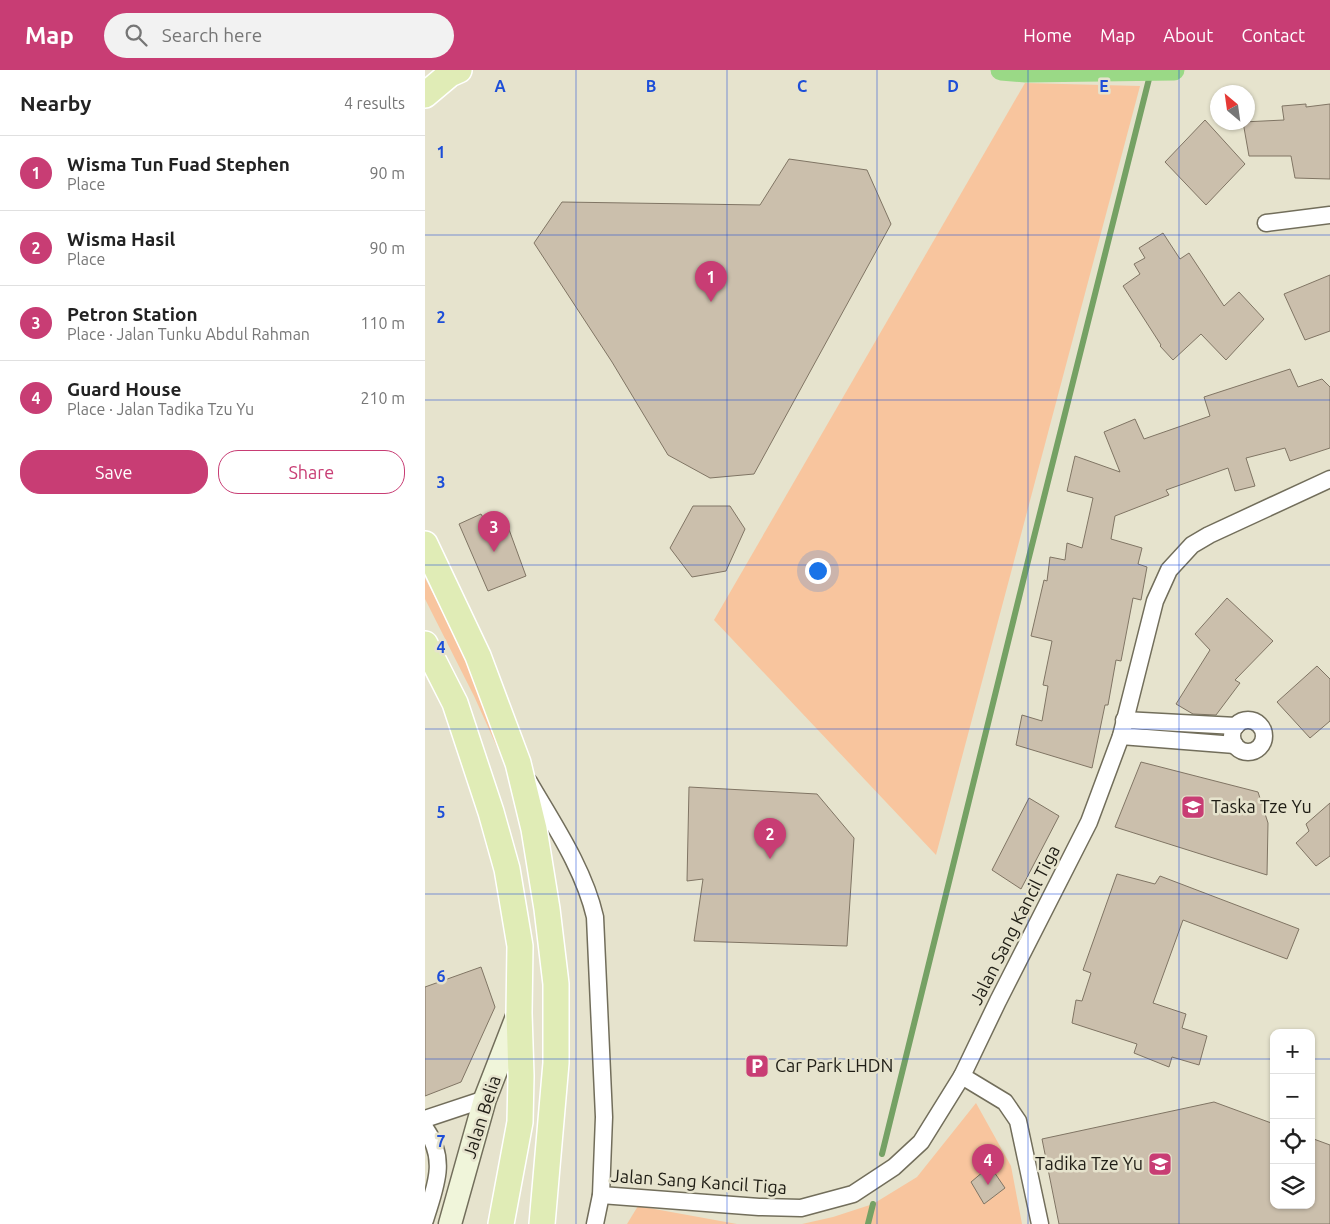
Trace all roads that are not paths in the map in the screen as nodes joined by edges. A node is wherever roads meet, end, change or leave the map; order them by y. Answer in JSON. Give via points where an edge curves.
{"nodes":[{"id":1,"x":459,"y":70,"type":"edge"},
{"id":2,"x":425,"y":94,"type":"edge"},
{"id":3,"x":1330,"y":216,"type":"edge"},
{"id":4,"x":1266,"y":223,"type":"dead end"},
{"id":5,"x":1330,"y":478,"type":"edge"},
{"id":6,"x":425,"y":544,"type":"edge"},
{"id":7,"x":425,"y":644,"type":"edge"},
{"id":8,"x":1236,"y":726,"type":"junction"},
{"id":9,"x":1122,"y":728,"type":"junction"},
{"id":10,"x":1235,"y":745,"type":"junction"},
{"id":11,"x":518,"y":763,"type":"junction"},
{"id":12,"x":519,"y":1013,"type":"junction"},
{"id":13,"x":963,"y":1076,"type":"junction"},
{"id":14,"x":485,"y":1099,"type":"junction"},
{"id":15,"x":425,"y":1119,"type":"edge"},
{"id":16,"x":425,"y":1128,"type":"edge"},
{"id":17,"x":601,"y":1196,"type":"junction"},
{"id":18,"x":425,"y":1220,"type":"edge"},
{"id":19,"x":450,"y":1224,"type":"edge"},
{"id":20,"x":501,"y":1224,"type":"edge"},
{"id":21,"x":541,"y":1224,"type":"edge"},
{"id":22,"x":595,"y":1224,"type":"edge"},
{"id":23,"x":1040,"y":1224,"type":"edge"}],
"edges":[{"from":1,"to":2,"type":"main road"},
{"from":3,"to":4,"type":"street"},
{"from":5,"to":9,"type":"street","name":"Jalan Sang Kancil Tiga","via":[[1191,545],[1169,570],[1155,601]]},
{"from":6,"to":11,"type":"main road","via":[[478,656]]},
{"from":7,"to":12,"type":"main road","via":[[455,703],[507,869],[520,946]]},
{"from":8,"to":9,"type":"street"},
{"from":8,"to":10,"type":"street","via":[[1232,735]]},
{"from":8,"to":10,"type":"street","via":[[1244,720],[1255,721],[1263,728],[1264,738],[1259,747],[1250,752]]},
{"from":9,"to":10,"type":"street"},
{"from":9,"to":13,"type":"street","name":"Jalan Sang Kancil Tiga","via":[[1089,822]]},
{"from":11,"to":17,"type":"street","via":[[571,854],[592,902],[595,917],[604,1087]]},
{"from":11,"to":21,"type":"main road","via":[[534,829],[556,984],[556,1063]]},
{"from":12,"to":14,"type":"street","name":"Jalan Belia"},
{"from":12,"to":20,"type":"main road","via":[[520,1122]]},
{"from":13,"to":17,"type":"street","name":"Jalan Sang Kancil Tiga","via":[[921,1142],[894,1167],[853,1194],[801,1208]]},
{"from":13,"to":23,"type":"street","via":[[1005,1102],[1018,1121]]},
{"from":14,"to":15,"type":"street"},
{"from":14,"to":19,"type":"street","name":"Jalan Belia"},
{"from":16,"to":18,"type":"street","via":[[434,1145],[439,1172]]},
{"from":17,"to":22,"type":"street"}]}
